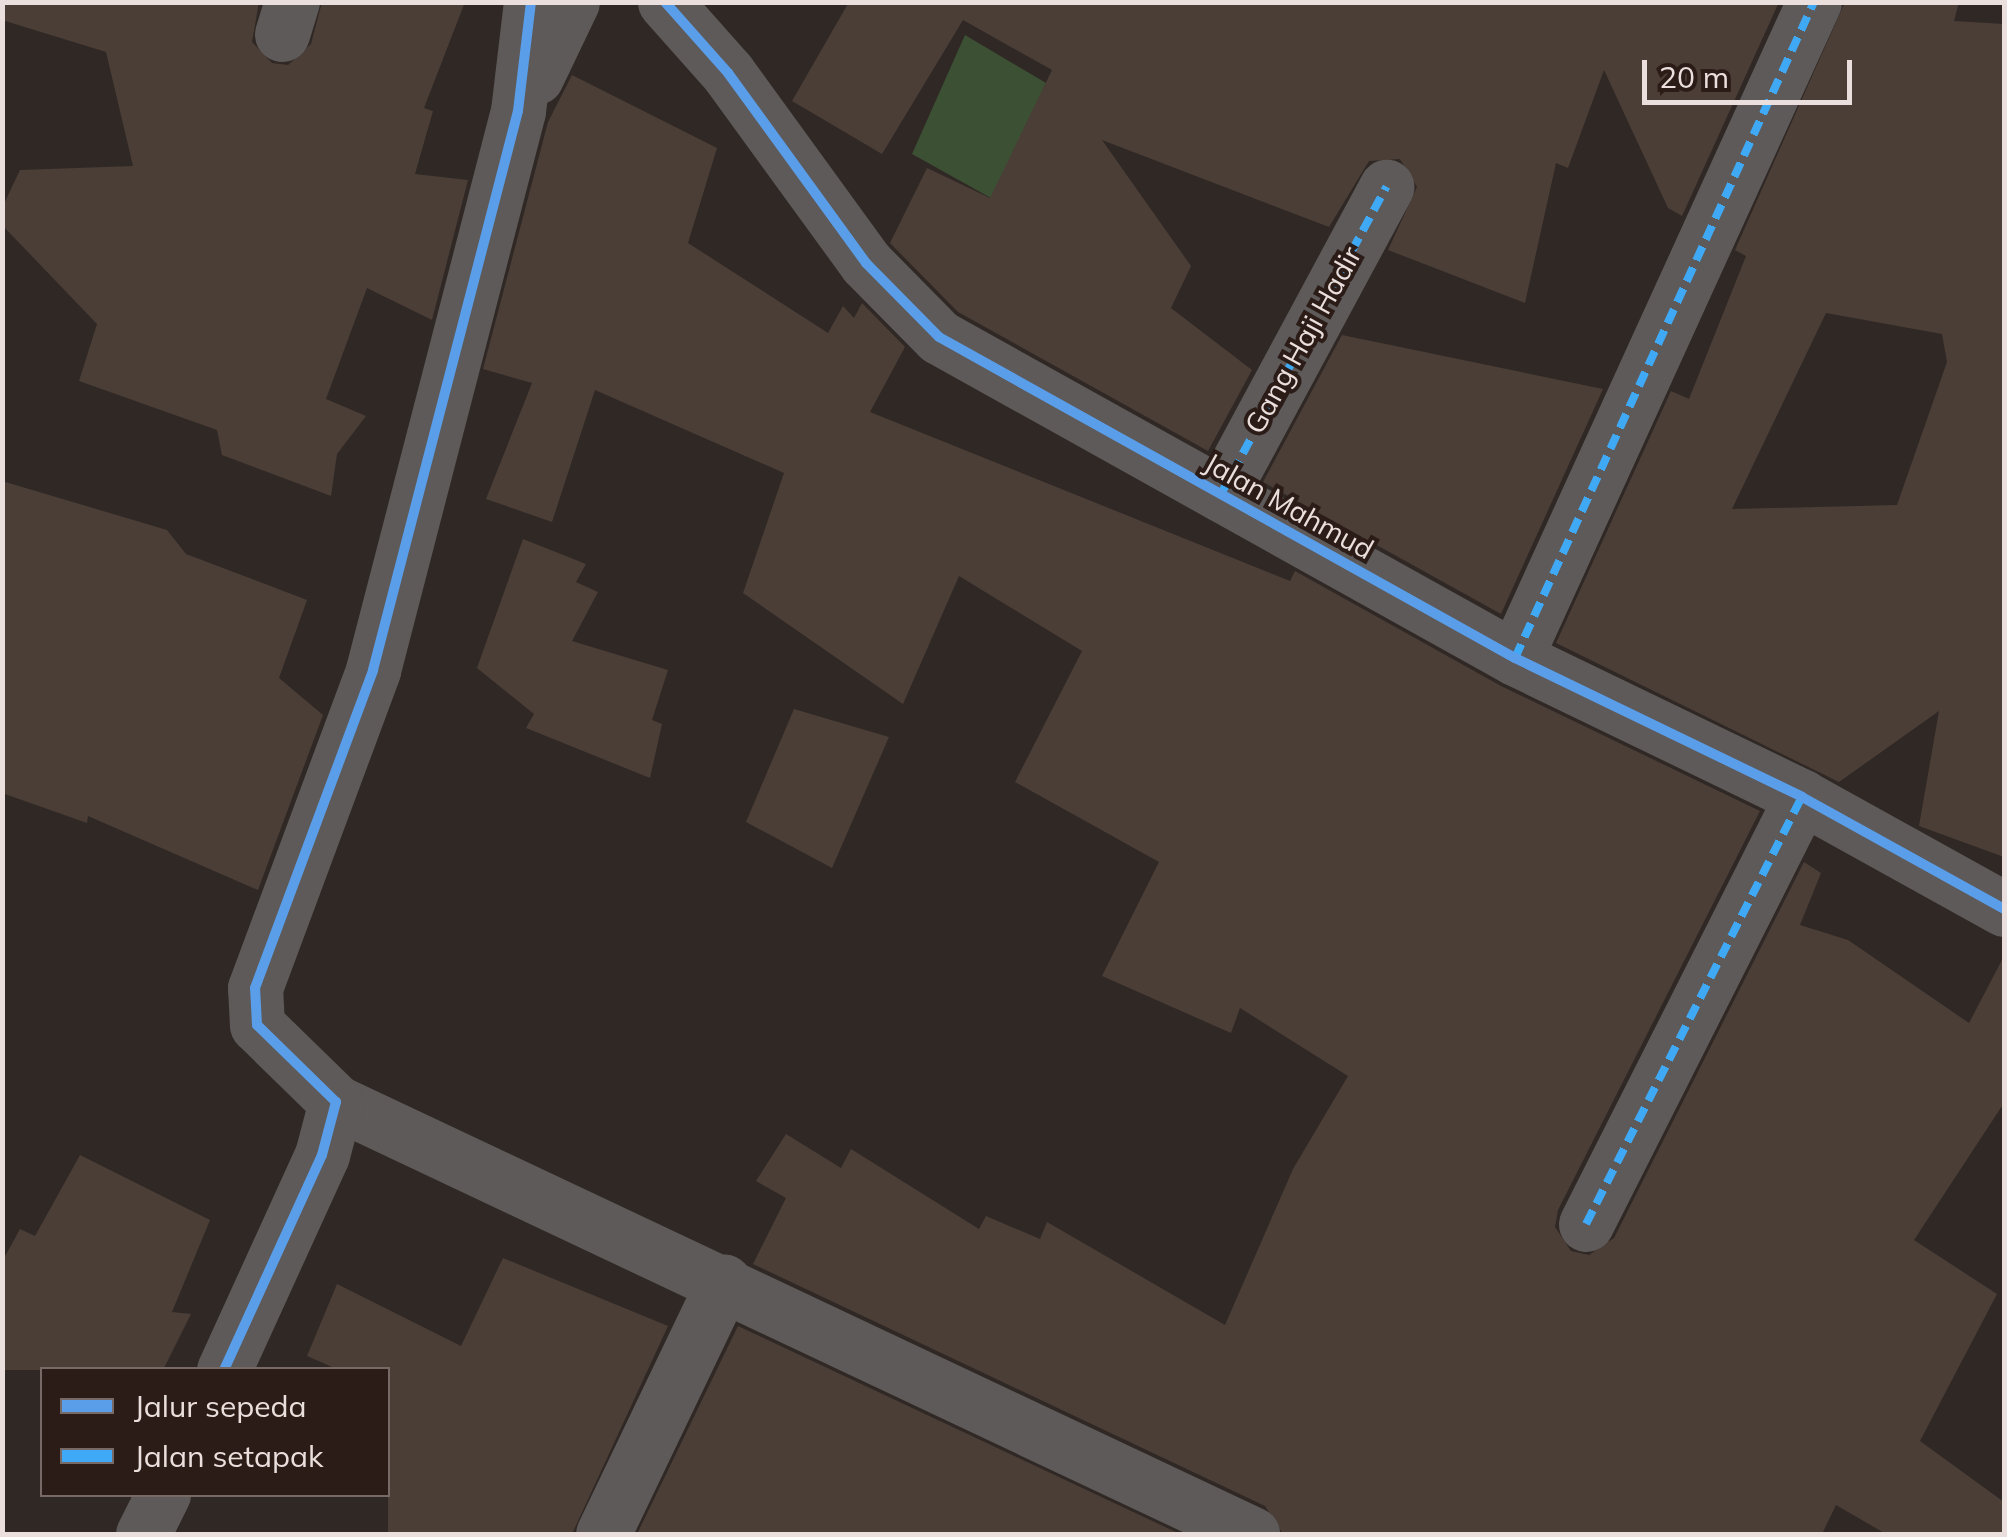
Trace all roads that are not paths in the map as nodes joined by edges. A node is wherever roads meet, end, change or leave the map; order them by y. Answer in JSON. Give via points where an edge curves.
{"nodes":[{"id":1,"x":531,"y":2,"type":"edge"},
{"id":2,"x":572,"y":2,"type":"edge"},
{"id":3,"x":665,"y":2,"type":"edge"},
{"id":4,"x":1814,"y":2,"type":"edge"},
{"id":5,"x":518,"y":111,"type":"junction"},
{"id":6,"x":1386,"y":187,"type":"dead end"},
{"id":7,"x":1222,"y":494,"type":"junction"},
{"id":8,"x":1514,"y":658,"type":"junction"},
{"id":9,"x":1802,"y":797,"type":"junction"},
{"id":10,"x":2004,"y":910,"type":"edge"},
{"id":11,"x":336,"y":1102,"type":"junction"},
{"id":12,"x":1586,"y":1224,"type":"dead end"},
{"id":13,"x":724,"y":1282,"type":"junction"},
{"id":14,"x":225,"y":1367,"type":"edge"},
{"id":15,"x":162,"y":1497,"type":"edge"},
{"id":16,"x":143,"y":1534,"type":"edge"},
{"id":17,"x":603,"y":1534,"type":"edge"},
{"id":18,"x":1252,"y":1534,"type":"edge"}],
"edges":[{"from":1,"to":5,"type":"street"},
{"from":2,"to":5,"type":"street"},
{"from":3,"to":7,"type":"street","name":"Jalan Mahmud","via":[[728,73],[866,263],[938,337]]},
{"from":4,"to":8,"type":"street"},
{"from":5,"to":11,"type":"street","via":[[373,670],[255,988],[258,1024]]},
{"from":6,"to":7,"type":"street","name":"Gang Haji Hadir"},
{"from":7,"to":8,"type":"street","name":"Jalan Mahmud"},
{"from":8,"to":9,"type":"street","name":"Jalan Mahmud"},
{"from":9,"to":10,"type":"street","name":"Jalan Mahmud"},
{"from":9,"to":12,"type":"street"},
{"from":11,"to":13,"type":"street"},
{"from":11,"to":14,"type":"street","via":[[322,1155]]},
{"from":13,"to":17,"type":"street"},
{"from":13,"to":18,"type":"street"},
{"from":15,"to":16,"type":"street"}]}
